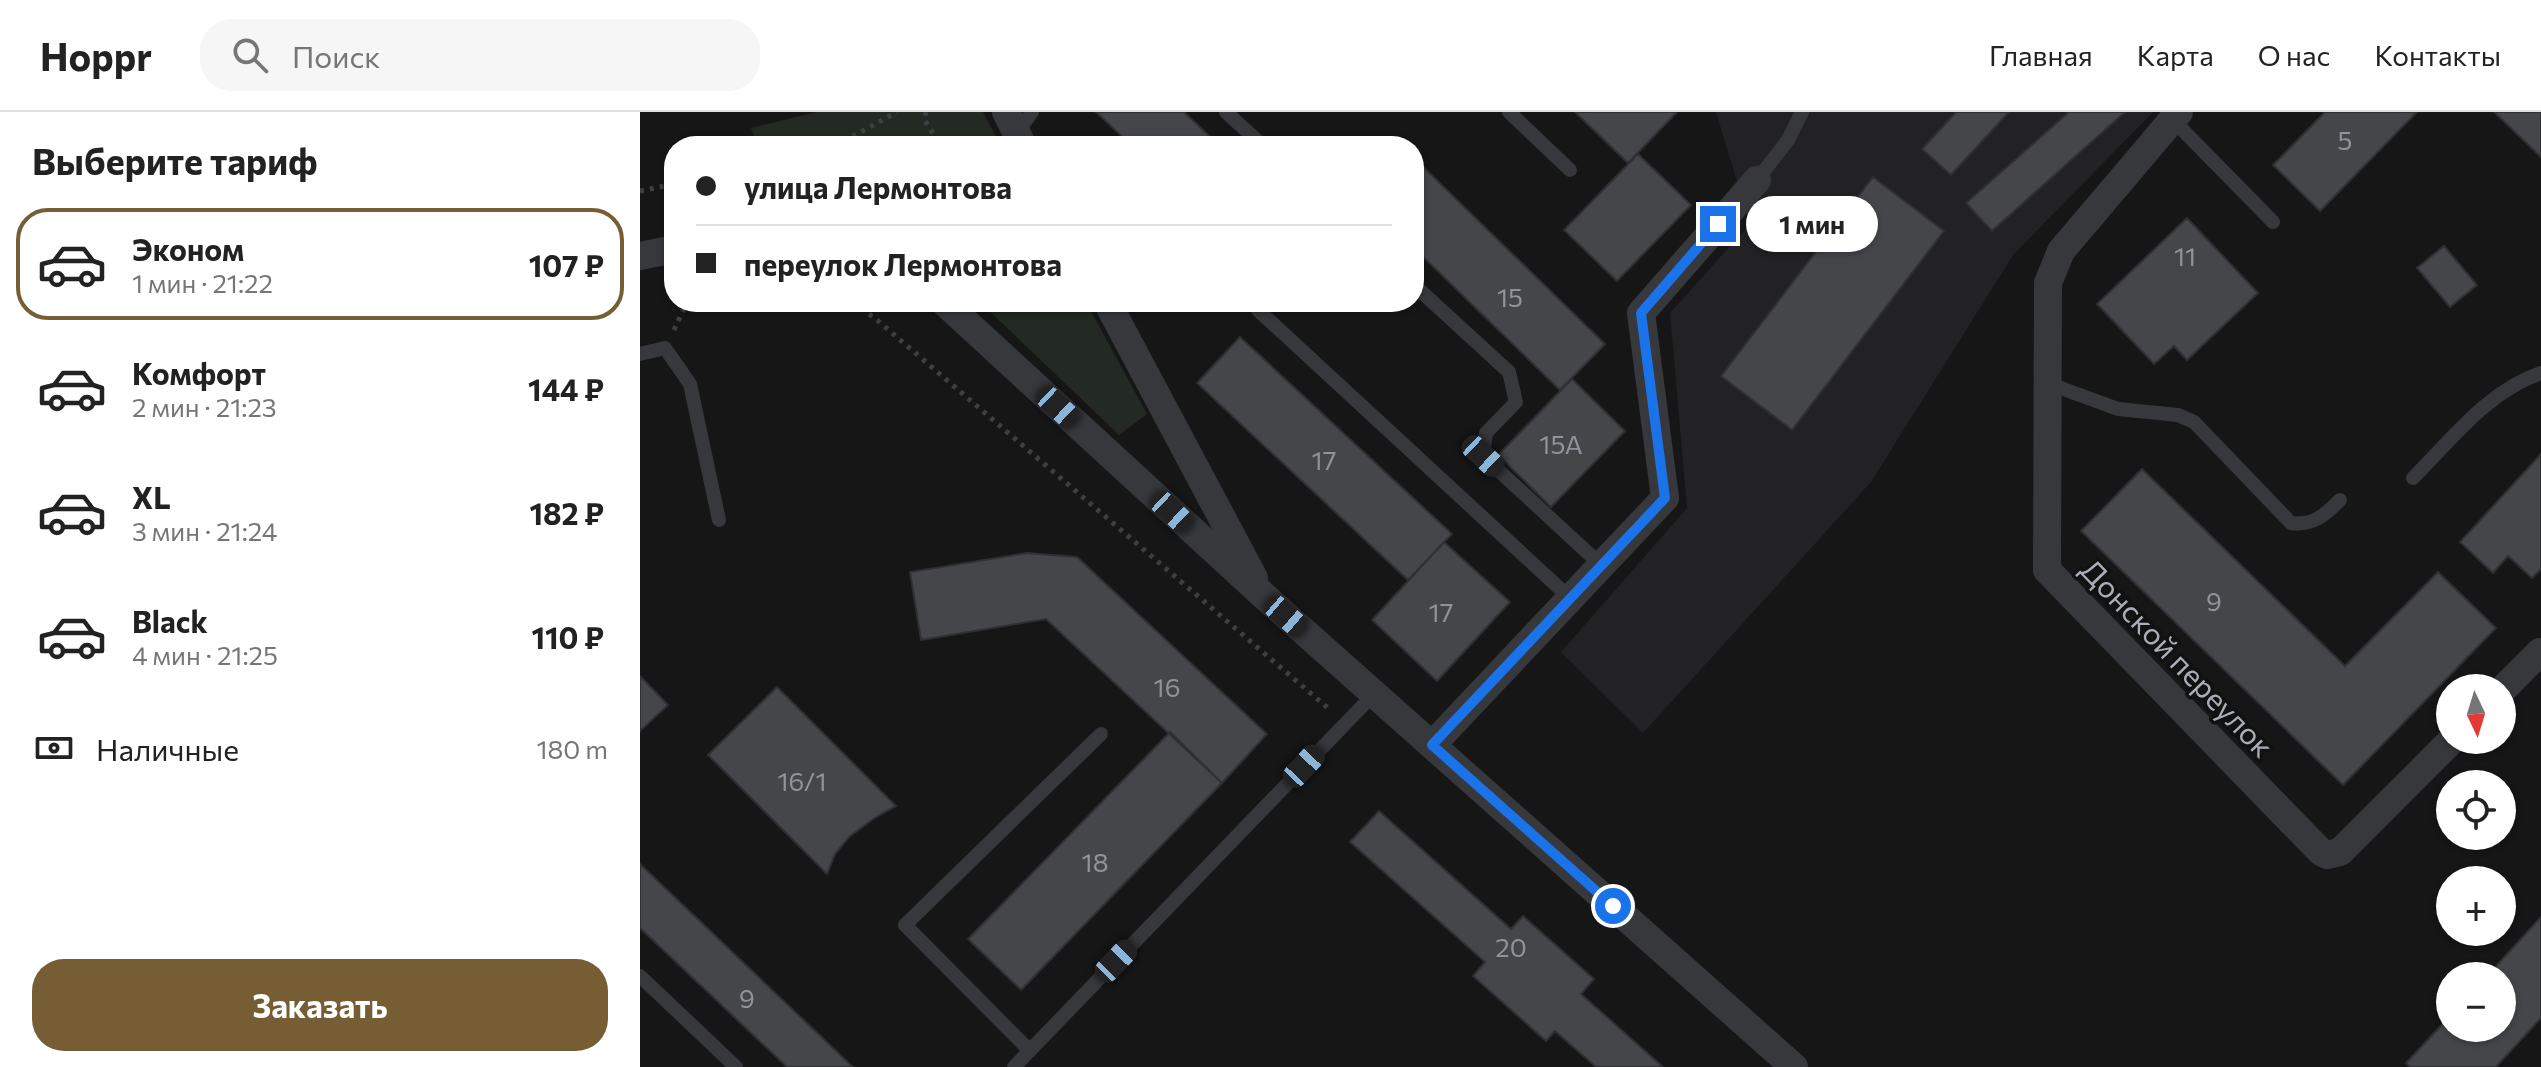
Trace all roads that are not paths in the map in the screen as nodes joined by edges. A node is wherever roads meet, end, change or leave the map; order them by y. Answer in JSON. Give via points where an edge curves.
{"nodes":[{"id":1,"x":1226,"y":112,"type":"edge"},
{"id":2,"x":1509,"y":112,"type":"edge"},
{"id":3,"x":1802,"y":112,"type":"edge"},
{"id":4,"x":2176,"y":116,"type":"edge"},
{"id":5,"x":1252,"y":136,"type":"edge"},
{"id":6,"x":1570,"y":170,"type":"dead end"},
{"id":7,"x":1757,"y":180,"type":"joint"},
{"id":8,"x":2273,"y":222,"type":"dead end"},
{"id":9,"x":664,"y":251,"type":"edge"},
{"id":10,"x":640,"y":256,"type":"edge"},
{"id":11,"x":1424,"y":294,"type":"edge"},
{"id":12,"x":955,"y":312,"type":"edge"},
{"id":13,"x":1112,"y":312,"type":"edge"},
{"id":14,"x":1260,"y":312,"type":"edge"},
{"id":15,"x":640,"y":354,"type":"edge"},
{"id":16,"x":2541,"y":373,"type":"edge"},
{"id":17,"x":2047,"y":383,"type":"junction"},
{"id":18,"x":2413,"y":478,"type":"dead end"},
{"id":19,"x":2340,"y":500,"type":"dead end"},
{"id":20,"x":719,"y":520,"type":"dead end"},
{"id":21,"x":1601,"y":565,"type":"junction"},
{"id":22,"x":1264,"y":596,"type":"junction"},
{"id":23,"x":1570,"y":598,"type":"junction"},
{"id":24,"x":2540,"y":652,"type":"edge"},
{"id":25,"x":2516,"y":676,"type":"edge"},
{"id":26,"x":1374,"y":694,"type":"junction"},
{"id":27,"x":1101,"y":734,"type":"dead end"},
{"id":28,"x":1432,"y":745,"type":"junction"},
{"id":29,"x":2438,"y":754,"type":"edge"},
{"id":30,"x":640,"y":976,"type":"edge"},
{"id":31,"x":1030,"y":1051,"type":"junction"},
{"id":32,"x":736,"y":1067,"type":"edge"},
{"id":33,"x":1014,"y":1067,"type":"edge"},
{"id":34,"x":1794,"y":1067,"type":"edge"}],
"edges":[{"from":1,"to":5,"type":"lane"},
{"from":2,"to":6,"type":"lane"},
{"from":3,"to":7,"type":"lane"},
{"from":4,"to":8,"type":"lane"},
{"from":4,"to":17,"type":"street","name":"Донской переулок","via":[[2061,251],[2048,283]]},
{"from":7,"to":21,"type":"street","via":[[1641,313],[1665,498]]},
{"from":9,"to":10,"type":"street"},
{"from":11,"to":21,"type":"lane","via":[[1509,372],[1516,402],[1486,433],[1483,456]]},
{"from":12,"to":22,"type":"street"},
{"from":13,"to":22,"type":"street"},
{"from":14,"to":23,"type":"lane"},
{"from":15,"to":20,"type":"lane","via":[[665,348],[690,384]]},
{"from":16,"to":18,"type":"lane","via":[[2492,398]]},
{"from":17,"to":19,"type":"lane","via":[[2118,409],[2178,415],[2194,422],[2291,523],[2315,521]]},
{"from":17,"to":29,"type":"street","name":"Донской переулок","via":[[2047,570],[2321,852],[2340,852]]},
{"from":21,"to":23,"type":"street"},
{"from":22,"to":26,"type":"street"},
{"from":23,"to":28,"type":"street"},
{"from":24,"to":25,"type":"street"},
{"from":26,"to":28,"type":"street"},
{"from":26,"to":31,"type":"lane"},
{"from":27,"to":31,"type":"lane","via":[[905,925]]},
{"from":28,"to":34,"type":"street"},
{"from":30,"to":32,"type":"lane"},
{"from":31,"to":33,"type":"lane"}]}
